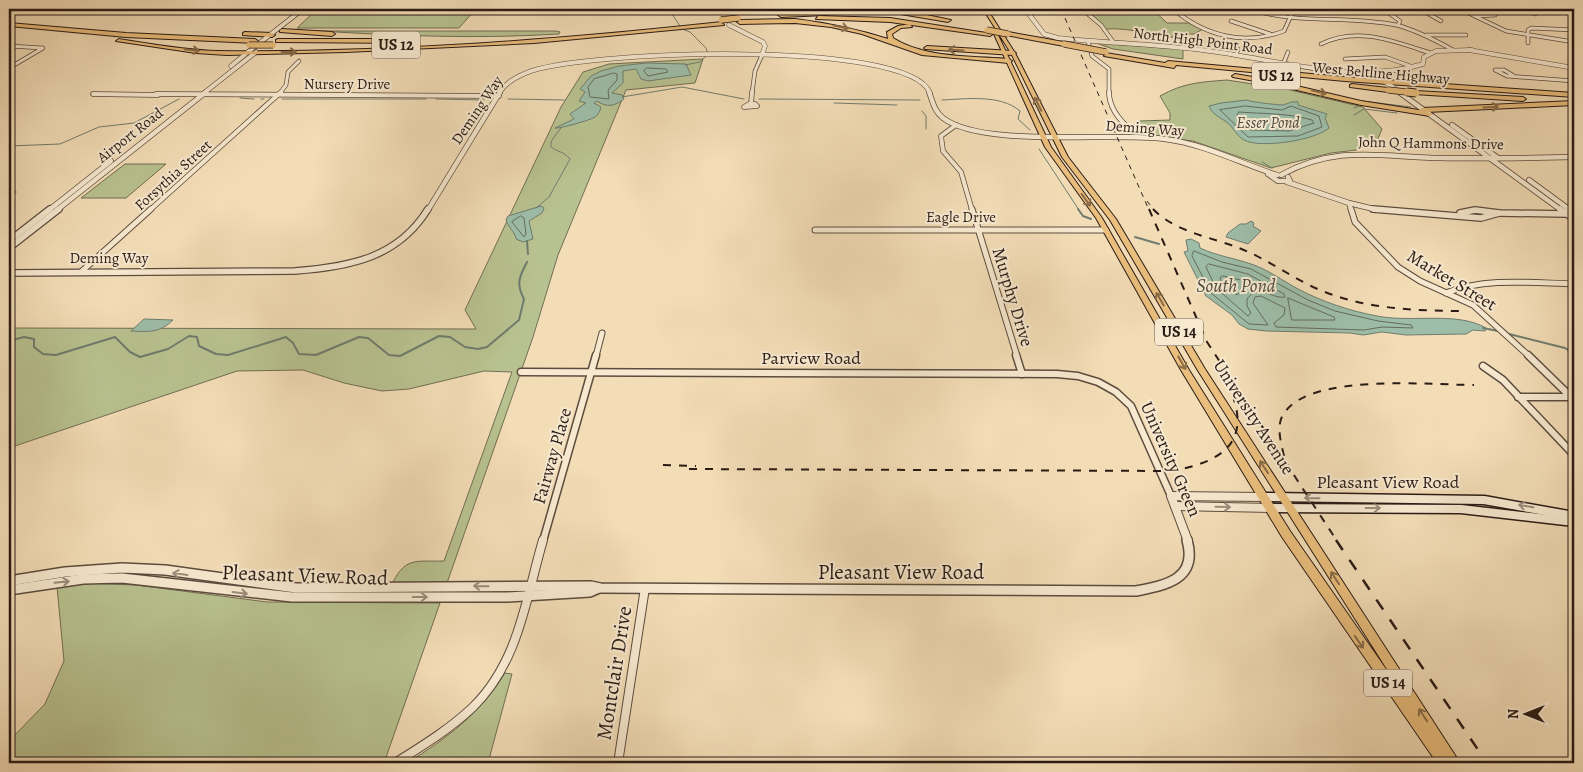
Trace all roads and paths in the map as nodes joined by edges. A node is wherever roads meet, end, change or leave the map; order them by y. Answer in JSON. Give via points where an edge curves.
{"nodes":[{"id":1,"x":88,"y":9,"type":"edge"},
{"id":2,"x":305,"y":9,"type":"edge"},
{"id":3,"x":423,"y":9,"type":"edge"},
{"id":4,"x":567,"y":9,"type":"edge"},
{"id":5,"x":731,"y":9,"type":"edge"},
{"id":6,"x":831,"y":9,"type":"edge"},
{"id":7,"x":876,"y":9,"type":"edge"},
{"id":8,"x":899,"y":9,"type":"edge"},
{"id":9,"x":972,"y":9,"type":"edge"},
{"id":10,"x":1025,"y":9,"type":"edge"},
{"id":11,"x":1082,"y":9,"type":"edge"},
{"id":12,"x":1173,"y":9,"type":"edge"},
{"id":13,"x":1250,"y":9,"type":"edge"},
{"id":14,"x":1294,"y":9,"type":"edge"},
{"id":15,"x":1358,"y":9,"type":"edge"},
{"id":16,"x":1420,"y":9,"type":"edge"},
{"id":17,"x":1460,"y":9,"type":"edge"},
{"id":18,"x":1521,"y":9,"type":"edge"},
{"id":19,"x":1569,"y":9,"type":"edge"},
{"id":20,"x":613,"y":10,"type":"edge"},
{"id":21,"x":982,"y":10,"type":"edge"},
{"id":22,"x":1383,"y":10,"type":"edge"},
{"id":23,"x":1574,"y":11,"type":"edge"},
{"id":24,"x":1535,"y":14,"type":"dead end"},
{"id":25,"x":1494,"y":15,"type":"dead end"},
{"id":26,"x":763,"y":16,"type":"junction"},
{"id":27,"x":922,"y":16,"type":"junction"},
{"id":28,"x":1474,"y":16,"type":"junction"},
{"id":29,"x":730,"y":17,"type":"dead end"},
{"id":30,"x":1290,"y":19,"type":"junction"},
{"id":31,"x":739,"y":20,"type":"junction"},
{"id":32,"x":954,"y":21,"type":"dead end"},
{"id":33,"x":1231,"y":21,"type":"dead end"},
{"id":34,"x":1441,"y":21,"type":"dead end"},
{"id":35,"x":9,"y":24,"type":"edge"},
{"id":36,"x":970,"y":24,"type":"dead end"},
{"id":37,"x":729,"y":25,"type":"dead end"},
{"id":38,"x":1398,"y":25,"type":"junction"},
{"id":39,"x":670,"y":27,"type":"junction"},
{"id":40,"x":9,"y":28,"type":"edge"},
{"id":41,"x":964,"y":30,"type":"junction"},
{"id":42,"x":1574,"y":30,"type":"edge"},
{"id":43,"x":988,"y":31,"type":"junction"},
{"id":44,"x":90,"y":34,"type":"junction"},
{"id":45,"x":1466,"y":34,"type":"dead end"},
{"id":46,"x":1009,"y":35,"type":"junction"},
{"id":47,"x":1272,"y":35,"type":"junction"},
{"id":48,"x":1424,"y":35,"type":"junction"},
{"id":49,"x":1529,"y":36,"type":"junction"},
{"id":50,"x":273,"y":38,"type":"junction"},
{"id":51,"x":1046,"y":38,"type":"junction"},
{"id":52,"x":415,"y":39,"type":"dead end"},
{"id":53,"x":434,"y":40,"type":"dead end"},
{"id":54,"x":463,"y":40,"type":"junction"},
{"id":55,"x":1086,"y":41,"type":"junction"},
{"id":56,"x":257,"y":42,"type":"junction"},
{"id":57,"x":1574,"y":42,"type":"edge"},
{"id":58,"x":519,"y":43,"type":"junction"},
{"id":59,"x":1114,"y":43,"type":"junction"},
{"id":60,"x":1528,"y":43,"type":"dead end"},
{"id":61,"x":1321,"y":44,"type":"dead end"},
{"id":62,"x":9,"y":46,"type":"edge"},
{"id":63,"x":1065,"y":46,"type":"junction"},
{"id":64,"x":1238,"y":49,"type":"dead end"},
{"id":65,"x":1451,"y":49,"type":"junction"},
{"id":66,"x":256,"y":52,"type":"junction"},
{"id":67,"x":1288,"y":52,"type":"dead end"},
{"id":68,"x":1428,"y":52,"type":"junction"},
{"id":69,"x":1013,"y":53,"type":"junction"},
{"id":70,"x":1106,"y":53,"type":"junction"},
{"id":71,"x":1376,"y":53,"type":"dead end"},
{"id":72,"x":245,"y":54,"type":"junction"},
{"id":73,"x":1005,"y":54,"type":"junction"},
{"id":74,"x":762,"y":55,"type":"junction"},
{"id":75,"x":1236,"y":55,"type":"junction"},
{"id":76,"x":978,"y":57,"type":"junction"},
{"id":77,"x":1380,"y":57,"type":"junction"},
{"id":78,"x":1345,"y":60,"type":"dead end"},
{"id":79,"x":1009,"y":61,"type":"junction"},
{"id":80,"x":299,"y":62,"type":"dead end"},
{"id":81,"x":1284,"y":62,"type":"junction"},
{"id":82,"x":1168,"y":63,"type":"junction"},
{"id":83,"x":1413,"y":67,"type":"junction"},
{"id":84,"x":9,"y":68,"type":"edge"},
{"id":85,"x":1185,"y":68,"type":"junction"},
{"id":86,"x":1574,"y":68,"type":"edge"},
{"id":87,"x":1374,"y":72,"type":"junction"},
{"id":88,"x":1514,"y":76,"type":"junction"},
{"id":89,"x":1372,"y":81,"type":"junction"},
{"id":90,"x":1574,"y":81,"type":"edge"},
{"id":91,"x":1387,"y":85,"type":"junction"},
{"id":92,"x":1414,"y":91,"type":"junction"},
{"id":93,"x":93,"y":94,"type":"dead end"},
{"id":94,"x":198,"y":95,"type":"junction"},
{"id":95,"x":278,"y":95,"type":"junction"},
{"id":96,"x":1574,"y":95,"type":"edge"},
{"id":97,"x":499,"y":96,"type":"junction"},
{"id":98,"x":1574,"y":101,"type":"edge"},
{"id":99,"x":751,"y":104,"type":"dead end"},
{"id":100,"x":1429,"y":111,"type":"junction"},
{"id":101,"x":1440,"y":113,"type":"junction"},
{"id":102,"x":956,"y":126,"type":"junction"},
{"id":103,"x":1043,"y":137,"type":"junction"},
{"id":104,"x":1054,"y":137,"type":"junction"},
{"id":105,"x":1137,"y":137,"type":"junction"},
{"id":106,"x":1498,"y":157,"type":"junction"},
{"id":107,"x":1574,"y":157,"type":"edge"},
{"id":108,"x":1490,"y":158,"type":"junction"},
{"id":109,"x":1259,"y":169,"type":"junction"},
{"id":110,"x":1289,"y":170,"type":"junction"},
{"id":111,"x":1277,"y":175,"type":"junction"},
{"id":112,"x":1289,"y":180,"type":"junction"},
{"id":113,"x":1349,"y":203,"type":"junction"},
{"id":114,"x":1574,"y":213,"type":"edge"},
{"id":115,"x":1567,"y":214,"type":"junction"},
{"id":116,"x":1574,"y":219,"type":"edge"},
{"id":117,"x":815,"y":230,"type":"dead end"},
{"id":118,"x":979,"y":230,"type":"junction"},
{"id":119,"x":1106,"y":230,"type":"junction"},
{"id":120,"x":9,"y":241,"type":"edge"},
{"id":121,"x":9,"y":248,"type":"edge"},
{"id":122,"x":9,"y":269,"type":"edge"},
{"id":123,"x":56,"y":271,"type":"junction"},
{"id":124,"x":82,"y":271,"type":"junction"},
{"id":125,"x":9,"y":273,"type":"edge"},
{"id":126,"x":1574,"y":284,"type":"edge"},
{"id":127,"x":1446,"y":293,"type":"junction"},
{"id":128,"x":602,"y":334,"type":"dead end"},
{"id":129,"x":1483,"y":366,"type":"dead end"},
{"id":130,"x":521,"y":372,"type":"dead end"},
{"id":131,"x":591,"y":372,"type":"junction"},
{"id":132,"x":1022,"y":374,"type":"junction"},
{"id":133,"x":1101,"y":384,"type":"joint"},
{"id":134,"x":1518,"y":396,"type":"junction"},
{"id":135,"x":1572,"y":397,"type":"edge"},
{"id":136,"x":1574,"y":455,"type":"edge"},
{"id":137,"x":1171,"y":496,"type":"junction"},
{"id":138,"x":1265,"y":497,"type":"junction"},
{"id":139,"x":1287,"y":503,"type":"junction"},
{"id":140,"x":1175,"y":506,"type":"junction"},
{"id":141,"x":1271,"y":508,"type":"junction"},
{"id":142,"x":1574,"y":516,"type":"edge"},
{"id":143,"x":1574,"y":522,"type":"edge"},
{"id":144,"x":1189,"y":560,"type":"joint"},
{"id":145,"x":9,"y":581,"type":"edge"},
{"id":146,"x":530,"y":586,"type":"junction"},
{"id":147,"x":600,"y":588,"type":"junction"},
{"id":148,"x":646,"y":588,"type":"junction"},
{"id":149,"x":9,"y":590,"type":"edge"},
{"id":150,"x":527,"y":596,"type":"junction"},
{"id":151,"x":395,"y":763,"type":"edge"},
{"id":152,"x":618,"y":763,"type":"edge"},
{"id":153,"x":1444,"y":763,"type":"edge"},
{"id":154,"x":1454,"y":763,"type":"edge"}],
"edges":[{"from":1,"to":2,"type":"street"},
{"from":2,"to":3,"type":"street"},
{"from":2,"to":50,"type":"main road"},
{"from":2,"to":50,"type":"main road"},
{"from":3,"to":4,"type":"street"},
{"from":4,"to":20,"type":"street"},
{"from":5,"to":29,"type":"street"},
{"from":6,"to":26,"type":"highway"},
{"from":7,"to":27,"type":"highway"},
{"from":8,"to":27,"type":"highway"},
{"from":9,"to":21,"type":"highway"},
{"from":10,"to":51,"type":"street"},
{"from":11,"to":59,"type":"street","via":[[1100,23]]},
{"from":12,"to":47,"type":"street","via":[[1192,24],[1210,31],[1246,36]]},
{"from":13,"to":30,"type":"street"},
{"from":14,"to":30,"type":"street"},
{"from":15,"to":22,"type":"street"},
{"from":16,"to":34,"type":"street"},
{"from":17,"to":28,"type":"street"},
{"from":18,"to":24,"type":"street"},
{"from":19,"to":23,"type":"street"},
{"from":21,"to":69,"type":"main road","name":"University Avenue","number":"US 14"},
{"from":21,"to":73,"type":"main road","name":"University Avenue","number":"US 14"},
{"from":22,"to":38,"type":"street","via":[[1400,21]]},
{"from":25,"to":28,"type":"street"},
{"from":26,"to":31,"type":"highway","number":"US 12"},
{"from":26,"to":43,"type":"highway","number":"US 12","via":[[893,17]]},
{"from":27,"to":32,"type":"highway"},
{"from":28,"to":49,"type":"street","via":[[1498,29]]},
{"from":30,"to":38,"type":"street"},
{"from":30,"to":47,"type":"street","via":[[1284,31]]},
{"from":31,"to":39,"type":"highway","number":"US 12"},
{"from":31,"to":41,"type":"highway","number":"US 12","via":[[848,18]]},
{"from":31,"to":76,"type":"highway","one_way":true,"via":[[831,25],[916,52]]},
{"from":33,"to":47,"type":"street"},
{"from":35,"to":44,"type":"highway","number":"US 12"},
{"from":36,"to":43,"type":"highway"},
{"from":37,"to":74,"type":"street","via":[[763,42],[766,46]]},
{"from":38,"to":48,"type":"street"},
{"from":39,"to":54,"type":"highway","number":"US 12"},
{"from":39,"to":58,"type":"highway","number":"US 12"},
{"from":40,"to":44,"type":"highway","number":"US 12"},
{"from":41,"to":43,"type":"highway","number":"US 12"},
{"from":73,"to":41,"type":"highway","one_way":true,"via":[[910,47],[896,43],[888,36],[894,30],[909,26]]},
{"from":42,"to":49,"type":"street","via":[[1536,27],[1529,29]]},
{"from":43,"to":46,"type":"highway","number":"US 12","bridge":true},
{"from":44,"to":50,"type":"highway"},
{"from":44,"to":50,"type":"highway","number":"US 12","bridge":true,"via":[[165,42],[249,45]]},
{"from":44,"to":56,"type":"highway","number":"US 12"},
{"from":44,"to":72,"type":"highway","one_way":true,"via":[[196,51]]},
{"from":45,"to":48,"type":"street"},
{"from":46,"to":51,"type":"highway","name":"West Beltline Highway","number":"US 12"},
{"from":46,"to":63,"type":"highway","name":"West Beltline Highway","number":"US 12"},
{"from":48,"to":65,"type":"street"},
{"from":49,"to":57,"type":"street"},
{"from":49,"to":60,"type":"street"},
{"from":50,"to":52,"type":"highway","via":[[328,34]]},
{"from":50,"to":54,"type":"highway","number":"US 12"},
{"from":50,"to":56,"type":"highway","number":"US 12"},
{"from":50,"to":56,"type":"main road","name":"Airport Road"},
{"from":50,"to":58,"type":"highway","number":"US 12"},
{"from":50,"to":66,"type":"main road","name":"Airport Road"},
{"from":51,"to":55,"type":"street","name":"North High Point Road","via":[[1053,36]]},
{"from":51,"to":63,"type":"highway","name":"West Beltline Highway","number":"US 12"},
{"from":53,"to":54,"type":"highway"},
{"from":55,"to":59,"type":"street","name":"North High Point Road"},
{"from":55,"to":105,"type":"street","via":[[1092,56],[1109,69],[1109,94],[1119,120]]},
{"from":56,"to":72,"type":"main road","name":"Airport Road"},
{"from":66,"to":58,"type":"highway","one_way":true},
{"from":59,"to":75,"type":"street","name":"North High Point Road"},
{"from":61,"to":68,"type":"street","via":[[1334,36],[1359,36]]},
{"from":62,"to":84,"type":"street","via":[[43,48]]},
{"from":63,"to":70,"type":"highway","name":"West Beltline Highway","number":"US 12","bridge":true},
{"from":64,"to":75,"type":"street"},
{"from":65,"to":68,"type":"street"},
{"from":65,"to":86,"type":"street"},
{"from":66,"to":72,"type":"highway"},
{"from":66,"to":94,"type":"street","name":"Airport Road"},
{"from":67,"to":81,"type":"street"},
{"from":68,"to":83,"type":"street","via":[[1423,64]]},
{"from":69,"to":73,"type":"highway"},
{"from":104,"to":69,"type":"main road","name":"University Avenue","number":"US 14","one_way":true},
{"from":70,"to":82,"type":"highway","name":"West Beltline Highway","number":"US 12"},
{"from":70,"to":85,"type":"highway","name":"West Beltline Highway","number":"US 12"},
{"from":71,"to":77,"type":"street"},
{"from":72,"to":94,"type":"street","name":"Airport Road"},
{"from":73,"to":76,"type":"highway"},
{"from":73,"to":79,"type":"main road","name":"University Avenue","number":"US 14"},
{"from":74,"to":97,"type":"street","name":"Deming Way","via":[[698,55],[550,65],[517,75],[505,84]]},
{"from":74,"to":99,"type":"street","via":[[755,71]]},
{"from":74,"to":102,"type":"street","name":"Deming Way","via":[[828,59],[902,73],[926,86],[935,111]]},
{"from":75,"to":81,"type":"street","name":"North High Point Road"},
{"from":76,"to":79,"type":"highway"},
{"from":77,"to":78,"type":"street"},
{"from":77,"to":83,"type":"street"},
{"from":79,"to":103,"type":"main road","name":"University Avenue","number":"US 14"},
{"from":80,"to":95,"type":"street","via":[[288,72],[286,85]]},
{"from":81,"to":87,"type":"street","name":"North High Point Road"},
{"from":82,"to":89,"type":"highway"},
{"from":82,"to":91,"type":"highway","name":"West Beltline Highway","number":"US 12"},
{"from":83,"to":87,"type":"street","name":"North High Point Road"},
{"from":85,"to":91,"type":"highway","name":"West Beltline Highway","number":"US 12"},
{"from":85,"to":100,"type":"highway","one_way":true,"via":[[1271,82],[1357,102]]},
{"from":87,"to":89,"type":"highway","via":[[1378,79]]},
{"from":87,"to":91,"type":"street"},
{"from":88,"to":88,"type":"street","via":[[1504,70],[1495,70],[1504,76]]},
{"from":88,"to":90,"type":"street"},
{"from":89,"to":91,"type":"highway"},
{"from":91,"to":92,"type":"highway","name":"West Beltline Highway","number":"US 12","bridge":true},
{"from":91,"to":96,"type":"highway"},
{"from":91,"to":100,"type":"street"},
{"from":92,"to":96,"type":"highway","name":"West Beltline Highway","number":"US 12"},
{"from":92,"to":98,"type":"highway","name":"West Beltline Highway","number":"US 12"},
{"from":93,"to":94,"type":"street","name":"Nursery Drive"},
{"from":94,"to":95,"type":"street","name":"Nursery Drive"},
{"from":94,"to":120,"type":"street","name":"Airport Road"},
{"from":94,"to":121,"type":"street","name":"Airport Road"},
{"from":95,"to":97,"type":"street","name":"Nursery Drive"},
{"from":95,"to":124,"type":"street","name":"Forsythia Street"},
{"from":97,"to":124,"type":"street","name":"Deming Way","via":[[417,227],[376,255],[344,265],[301,271]]},
{"from":101,"to":98,"type":"highway","one_way":true},
{"from":100,"to":101,"type":"highway"},
{"from":100,"to":108,"type":"street"},
{"from":101,"to":106,"type":"street"},
{"from":102,"to":103,"type":"street","name":"Deming Way","via":[[994,137]]},
{"from":102,"to":118,"type":"street","name":"Murphy Drive","via":[[941,136],[940,143],[961,172]]},
{"from":103,"to":104,"type":"street","name":"Deming Way"},
{"from":103,"to":119,"type":"main road","name":"University Avenue","number":"US 14","one_way":true},
{"from":104,"to":105,"type":"street","name":"Deming Way"},
{"from":139,"to":104,"type":"main road","name":"University Avenue","number":"US 14","one_way":true,"via":[[1201,369],[1114,219],[1065,157]]},
{"from":105,"to":109,"type":"street","name":"Deming Way","via":[[1189,144]]},
{"from":106,"to":107,"type":"street","name":"John Q Hammons Drive"},
{"from":106,"to":108,"type":"street","name":"John Q Hammons Drive"},
{"from":106,"to":114,"type":"street"},
{"from":108,"to":110,"type":"street","name":"John Q Hammons Drive","via":[[1349,153],[1307,162]]},
{"from":108,"to":115,"type":"street"},
{"from":109,"to":110,"type":"street"},
{"from":109,"to":111,"type":"street","name":"Deming Way"},
{"from":110,"to":111,"type":"street","name":"John Q Hammons Drive"},
{"from":110,"to":112,"type":"street"},
{"from":111,"to":112,"type":"street","name":"Deming Way","via":[[1278,181]]},
{"from":112,"to":113,"type":"street"},
{"from":113,"to":115,"type":"street","via":[[1399,212],[1484,218],[1499,214]]},
{"from":113,"to":127,"type":"street","name":"Market Street","via":[[1356,222],[1398,267]]},
{"from":114,"to":115,"type":"street"},
{"from":115,"to":116,"type":"street"},
{"from":117,"to":118,"type":"street","name":"Eagle Drive"},
{"from":118,"to":119,"type":"street","name":"Eagle Drive"},
{"from":118,"to":132,"type":"street","name":"Murphy Drive"},
{"from":119,"to":138,"type":"main road","name":"University Avenue","number":"US 14","one_way":true,"via":[[1185,370]]},
{"from":122,"to":123,"type":"street","name":"Deming Way"},
{"from":123,"to":124,"type":"street","name":"Deming Way"},
{"from":123,"to":125,"type":"street","name":"Deming Way"},
{"from":126,"to":127,"type":"street","via":[[1480,284]]},
{"from":127,"to":135,"type":"street","name":"Market Street","via":[[1473,305],[1495,323]]},
{"from":128,"to":131,"type":"street","name":"Fairway Place"},
{"from":129,"to":134,"type":"street"},
{"from":130,"to":131,"type":"street","name":"Parview Road"},
{"from":131,"to":132,"type":"street","name":"Parview Road"},
{"from":131,"to":146,"type":"street","name":"Fairway Place"},
{"from":132,"to":133,"type":"street","name":"Parview Road","via":[[1072,375]]},
{"from":133,"to":137,"type":"street","name":"University Green","via":[[1131,406]]},
{"from":134,"to":135,"type":"street"},
{"from":134,"to":136,"type":"street"},
{"from":137,"to":138,"type":"street","name":"Pleasant View Road"},
{"from":137,"to":140,"type":"street","name":"University Green"},
{"from":138,"to":139,"type":"main road","name":"Pleasant View Road"},
{"from":138,"to":141,"type":"main road","name":"University Avenue","number":"US 14"},
{"from":139,"to":141,"type":"main road","name":"Pleasant View Road"},
{"from":142,"to":139,"type":"main road","name":"Pleasant View Road","one_way":true,"via":[[1484,500]]},
{"from":139,"to":143,"type":"main road","name":"Pleasant View Road","one_way":true,"via":[[1497,510]]},
{"from":154,"to":139,"type":"main road","name":"University Avenue","number":"US 14","one_way":true},
{"from":140,"to":141,"type":"street","name":"Pleasant View Road","one_way":true},
{"from":140,"to":144,"type":"street","name":"University Green","via":[[1189,537]]},
{"from":141,"to":153,"type":"main road","name":"University Avenue","number":"US 14","one_way":true,"via":[[1331,602]]},
{"from":144,"to":148,"type":"street","name":"Pleasant View Road","via":[[1187,568],[1169,584],[1136,591]]},
{"from":146,"to":145,"type":"street","name":"Pleasant View Road","one_way":true,"via":[[296,588],[123,568],[68,571]]},
{"from":146,"to":147,"type":"street","name":"Pleasant View Road"},
{"from":146,"to":150,"type":"street","name":"Fairway Place"},
{"from":147,"to":148,"type":"street","name":"Pleasant View Road"},
{"from":147,"to":150,"type":"street","name":"Pleasant View Road","via":[[590,592]]},
{"from":148,"to":152,"type":"street","name":"Montclair Drive"},
{"from":149,"to":150,"type":"street","name":"Pleasant View Road","one_way":true,"via":[[73,580],[122,578],[292,597]]},
{"from":150,"to":151,"type":"street","name":"Fairway Place","via":[[511,651],[494,683],[454,724]]}]}
